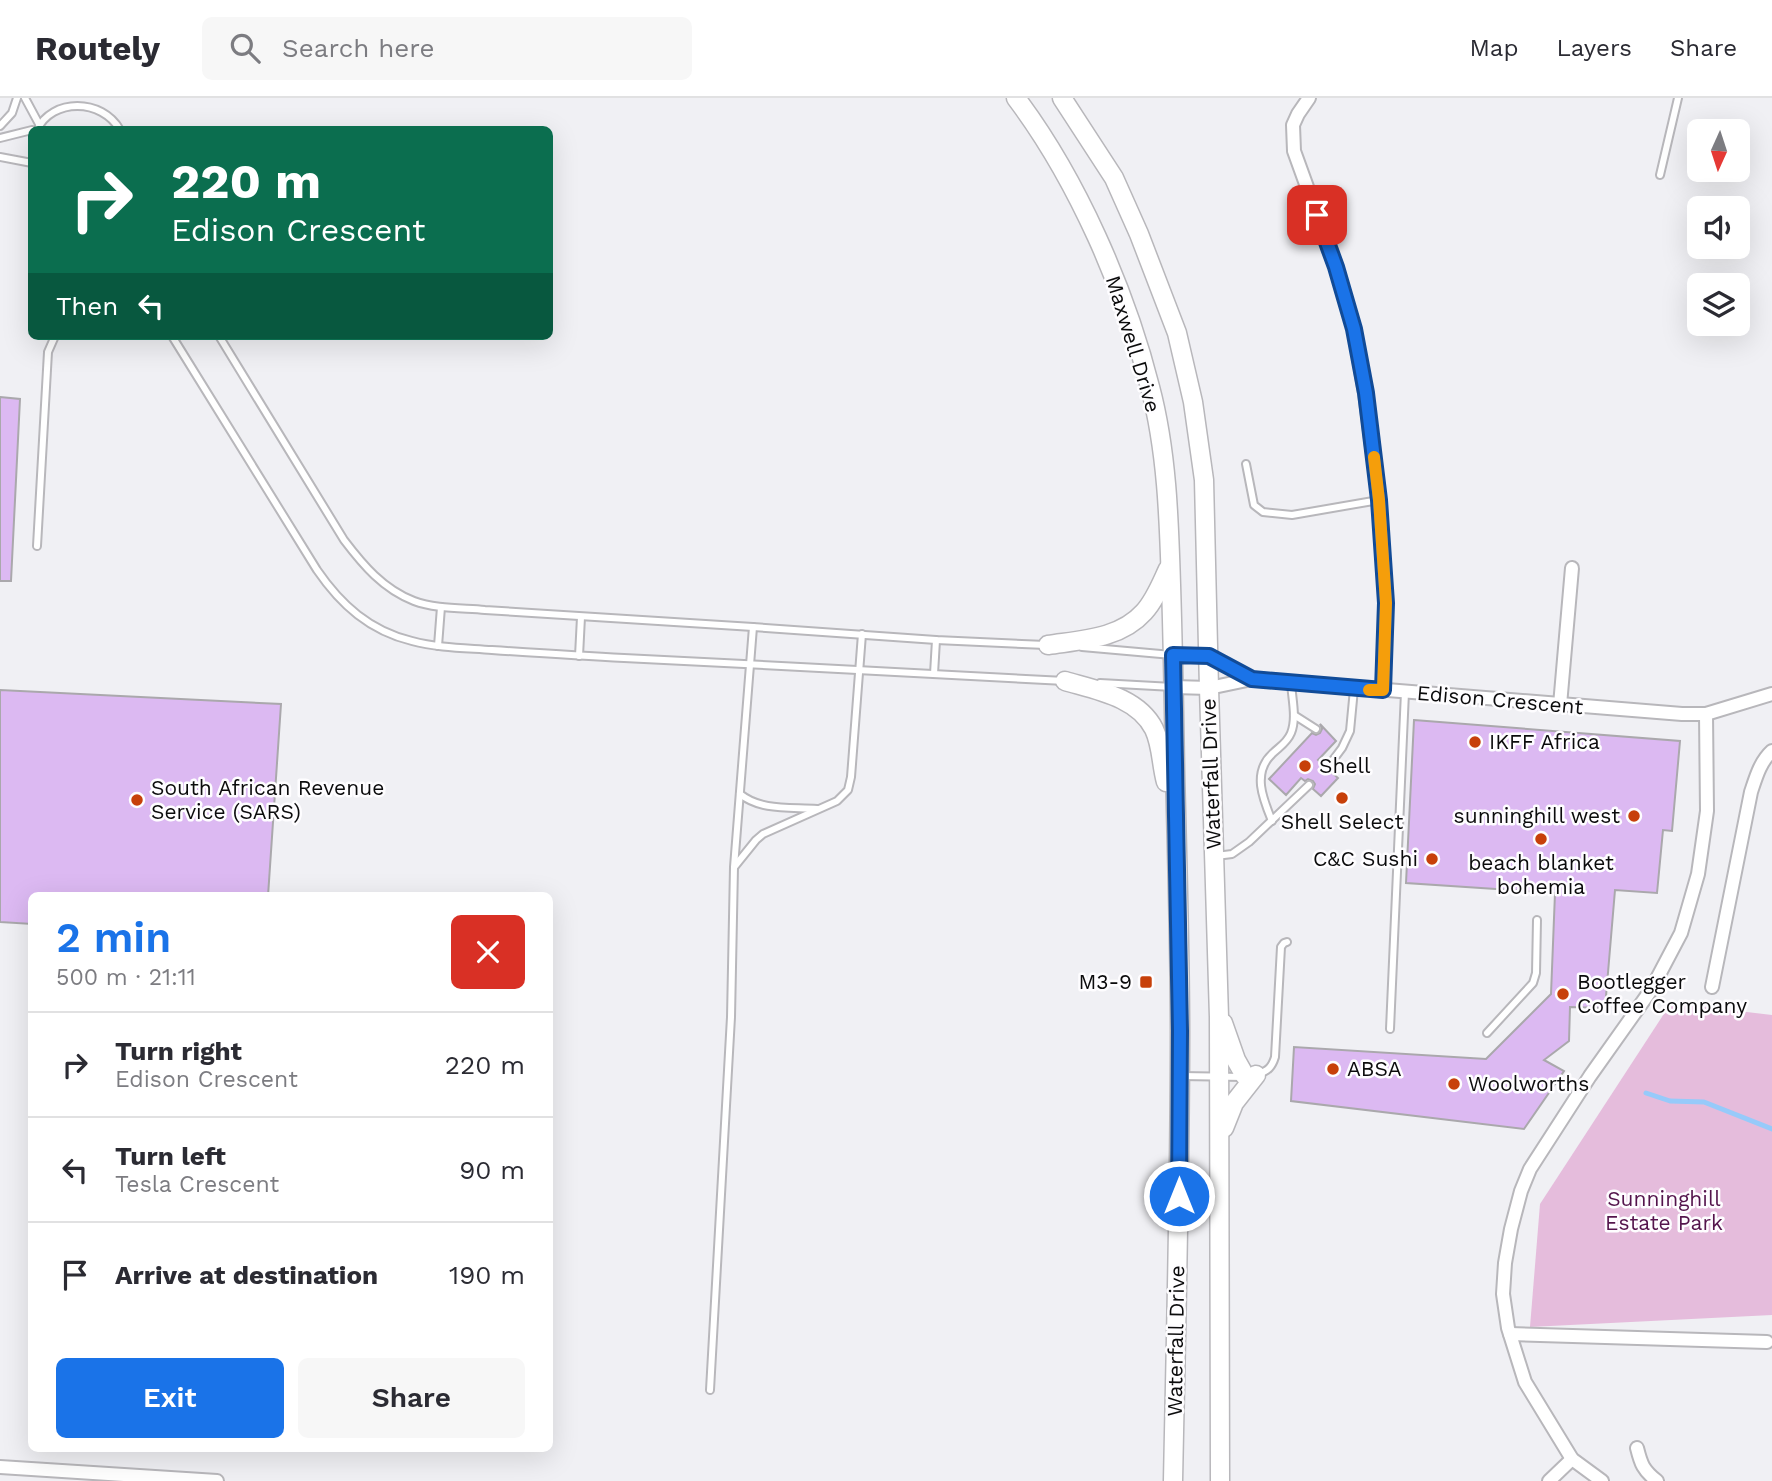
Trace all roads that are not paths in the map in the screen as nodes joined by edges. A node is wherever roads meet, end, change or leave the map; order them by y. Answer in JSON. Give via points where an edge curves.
{"nodes":[{"id":1,"x":17,"y":98,"type":"edge"},
{"id":2,"x":25,"y":98,"type":"edge"},
{"id":3,"x":1016,"y":98,"type":"edge"},
{"id":4,"x":1062,"y":98,"type":"edge"},
{"id":5,"x":1309,"y":98,"type":"edge"},
{"id":6,"x":1678,"y":98,"type":"edge"},
{"id":7,"x":91,"y":100,"type":"edge"},
{"id":8,"x":0,"y":125,"type":"edge"},
{"id":9,"x":35,"y":126,"type":"edge"},
{"id":10,"x":37,"y":126,"type":"edge"},
{"id":11,"x":118,"y":126,"type":"edge"},
{"id":12,"x":28,"y":130,"type":"edge"},
{"id":13,"x":0,"y":138,"type":"edge"},
{"id":14,"x":0,"y":157,"type":"edge"},
{"id":15,"x":28,"y":162,"type":"edge"},
{"id":16,"x":1660,"y":176,"type":"dead end"},
{"id":17,"x":53,"y":340,"type":"edge"},
{"id":18,"x":174,"y":340,"type":"edge"},
{"id":19,"x":221,"y":340,"type":"edge"},
{"id":20,"x":1246,"y":464,"type":"dead end"},
{"id":21,"x":1379,"y":500,"type":"junction"},
{"id":22,"x":37,"y":546,"type":"dead end"},
{"id":23,"x":1170,"y":565,"type":"junction"},
{"id":24,"x":1572,"y":568,"type":"dead end"},
{"id":25,"x":441,"y":607,"type":"junction"},
{"id":26,"x":581,"y":617,"type":"junction"},
{"id":27,"x":752,"y":627,"type":"junction"},
{"id":28,"x":862,"y":634,"type":"junction"},
{"id":29,"x":936,"y":640,"type":"junction"},
{"id":30,"x":1048,"y":645,"type":"junction"},
{"id":31,"x":438,"y":646,"type":"junction"},
{"id":32,"x":1173,"y":655,"type":"junction"},
{"id":33,"x":579,"y":656,"type":"junction"},
{"id":34,"x":1209,"y":656,"type":"junction"},
{"id":35,"x":751,"y":665,"type":"junction"},
{"id":36,"x":859,"y":671,"type":"junction"},
{"id":37,"x":934,"y":674,"type":"junction"},
{"id":38,"x":1252,"y":679,"type":"junction"},
{"id":39,"x":1065,"y":681,"type":"junction"},
{"id":40,"x":1291,"y":682,"type":"junction"},
{"id":41,"x":1174,"y":687,"type":"junction"},
{"id":42,"x":1209,"y":688,"type":"junction"},
{"id":43,"x":1354,"y":688,"type":"junction"},
{"id":44,"x":1383,"y":690,"type":"junction"},
{"id":45,"x":1405,"y":692,"type":"junction"},
{"id":46,"x":1772,"y":694,"type":"edge"},
{"id":47,"x":1560,"y":705,"type":"junction"},
{"id":48,"x":1706,"y":714,"type":"junction"},
{"id":49,"x":1294,"y":715,"type":"junction"},
{"id":50,"x":1316,"y":729,"type":"dead end"},
{"id":51,"x":1334,"y":743,"type":"dead end"},
{"id":52,"x":1342,"y":748,"type":"junction"},
{"id":53,"x":1772,"y":751,"type":"edge"},
{"id":54,"x":1327,"y":768,"type":"dead end"},
{"id":55,"x":1309,"y":785,"type":"dead end"},
{"id":56,"x":740,"y":794,"type":"junction"},
{"id":57,"x":818,"y":809,"type":"junction"},
{"id":58,"x":1176,"y":819,"type":"junction"},
{"id":59,"x":1272,"y":821,"type":"junction"},
{"id":60,"x":1214,"y":856,"type":"junction"},
{"id":61,"x":734,"y":867,"type":"junction"},
{"id":62,"x":1537,"y":920,"type":"dead end"},
{"id":63,"x":1287,"y":942,"type":"dead end"},
{"id":64,"x":1713,"y":987,"type":"dead end"},
{"id":65,"x":1219,"y":1017,"type":"junction"},
{"id":66,"x":1390,"y":1029,"type":"dead end"},
{"id":67,"x":1487,"y":1033,"type":"dead end"},
{"id":68,"x":1180,"y":1076,"type":"junction"},
{"id":69,"x":1251,"y":1076,"type":"junction"},
{"id":70,"x":1218,"y":1077,"type":"junction"},
{"id":71,"x":1220,"y":1140,"type":"junction"},
{"id":72,"x":1510,"y":1334,"type":"junction"},
{"id":73,"x":1767,"y":1342,"type":"dead end"},
{"id":74,"x":710,"y":1390,"type":"dead end"},
{"id":75,"x":1637,"y":1448,"type":"dead end"},
{"id":76,"x":1572,"y":1459,"type":"junction"},
{"id":77,"x":0,"y":1468,"type":"edge"},
{"id":78,"x":217,"y":1481,"type":"edge"},
{"id":79,"x":1173,"y":1481,"type":"edge"},
{"id":80,"x":1220,"y":1481,"type":"edge"},
{"id":81,"x":1549,"y":1481,"type":"edge"},
{"id":82,"x":1602,"y":1481,"type":"edge"},
{"id":83,"x":1657,"y":1481,"type":"edge"}],
"edges":[{"from":1,"to":8,"type":"lane","via":[[12,113]]},
{"from":2,"to":9,"type":"lane"},
{"from":3,"to":23,"type":"main road","name":"Maxwell Drive","via":[[1093,228],[1140,352],[1165,472]]},
{"from":4,"to":34,"type":"main road","name":"Maxwell Drive","via":[[1114,178],[1177,333],[1205,480]]},
{"from":5,"to":21,"type":"street","via":[[1293,125],[1294,151],[1354,329]]},
{"from":6,"to":16,"type":"lane"},
{"from":7,"to":10,"type":"lane","via":[[56,105]]},
{"from":7,"to":11,"type":"lane","via":[[105,108]]},
{"from":12,"to":13,"type":"lane"},
{"from":14,"to":15,"type":"lane"},
{"from":17,"to":22,"type":"lane","via":[[48,352]]},
{"from":18,"to":31,"type":"lane","via":[[334,594],[373,626]]},
{"from":19,"to":25,"type":"lane","via":[[361,563],[415,602]]},
{"from":20,"to":21,"type":"lane","via":[[1254,505],[1263,512],[1292,515]]},
{"from":21,"to":44,"type":"street","via":[[1386,603]]},
{"from":23,"to":30,"type":"main road","via":[[1150,605],[1131,624],[1117,632]]},
{"from":23,"to":32,"type":"main road","name":"Maxwell Drive"},
{"from":24,"to":47,"type":"street"},
{"from":25,"to":26,"type":"lane"},
{"from":25,"to":31,"type":"lane"},
{"from":26,"to":27,"type":"lane"},
{"from":26,"to":33,"type":"lane"},
{"from":27,"to":28,"type":"lane"},
{"from":27,"to":35,"type":"lane"},
{"from":28,"to":29,"type":"lane"},
{"from":28,"to":36,"type":"lane"},
{"from":29,"to":30,"type":"lane"},
{"from":29,"to":37,"type":"lane"},
{"from":30,"to":32,"type":"lane"},
{"from":31,"to":33,"type":"lane"},
{"from":32,"to":34,"type":"street","name":"Edison Crescent"},
{"from":32,"to":41,"type":"main road","name":"Waterfall Drive"},
{"from":33,"to":35,"type":"lane"},
{"from":34,"to":38,"type":"street","name":"Edison Crescent"},
{"from":34,"to":42,"type":"main road","name":"Waterfall Drive"},
{"from":35,"to":36,"type":"lane"},
{"from":35,"to":56,"type":"lane"},
{"from":36,"to":37,"type":"lane"},
{"from":36,"to":57,"type":"lane","via":[[848,790]]},
{"from":37,"to":39,"type":"lane"},
{"from":38,"to":40,"type":"street","name":"Edison Crescent"},
{"from":38,"to":42,"type":"street","name":"Edison Crescent"},
{"from":39,"to":41,"type":"lane"},
{"from":39,"to":58,"type":"main road","via":[[1124,701],[1141,712],[1160,748]]},
{"from":40,"to":43,"type":"street","name":"Edison Crescent"},
{"from":40,"to":49,"type":"lane"},
{"from":41,"to":42,"type":"street","name":"Edison Crescent"},
{"from":41,"to":58,"type":"main road","name":"Waterfall Drive"},
{"from":42,"to":60,"type":"main road","name":"Waterfall Drive"},
{"from":43,"to":44,"type":"street","name":"Edison Crescent"},
{"from":43,"to":52,"type":"lane","via":[[1350,731]]},
{"from":44,"to":45,"type":"street","name":"Edison Crescent"},
{"from":45,"to":47,"type":"street","name":"Edison Crescent"},
{"from":45,"to":66,"type":"lane"},
{"from":46,"to":48,"type":"street","name":"Edison Crescent"},
{"from":47,"to":48,"type":"street","name":"Edison Crescent"},
{"from":48,"to":72,"type":"street","via":[[1707,811],[1698,874],[1681,933],[1651,990],[1530,1169],[1505,1264],[1503,1294]]},
{"from":49,"to":50,"type":"lane"},
{"from":49,"to":59,"type":"lane","via":[[1289,738],[1265,762],[1261,773]]},
{"from":51,"to":52,"type":"lane"},
{"from":52,"to":54,"type":"lane"},
{"from":53,"to":64,"type":"street","via":[[1757,772],[1751,792]]},
{"from":55,"to":59,"type":"lane"},
{"from":56,"to":57,"type":"lane","via":[[760,805]]},
{"from":56,"to":61,"type":"lane"},
{"from":57,"to":61,"type":"lane","via":[[763,834]]},
{"from":58,"to":68,"type":"main road","name":"Waterfall Drive"},
{"from":59,"to":60,"type":"lane","via":[[1231,854]]},
{"from":60,"to":65,"type":"main road","name":"Waterfall Drive"},
{"from":61,"to":74,"type":"lane","via":[[731,1017]]},
{"from":62,"to":67,"type":"lane","via":[[1531,988]]},
{"from":63,"to":69,"type":"lane","via":[[1281,947],[1275,1057],[1267,1071]]},
{"from":65,"to":69,"type":"main road","via":[[1236,1060]]},
{"from":65,"to":70,"type":"main road","name":"Waterfall Drive"},
{"from":68,"to":70,"type":"lane"},
{"from":68,"to":79,"type":"main road","name":"Waterfall Drive"},
{"from":69,"to":70,"type":"lane"},
{"from":69,"to":71,"type":"main road","via":[[1234,1103]]},
{"from":70,"to":71,"type":"main road","name":"Waterfall Drive"},
{"from":71,"to":80,"type":"main road","name":"Waterfall Drive"},
{"from":72,"to":73,"type":"street"},
{"from":72,"to":76,"type":"street","via":[[1525,1382]]},
{"from":75,"to":83,"type":"street","via":[[1647,1474]]},
{"from":76,"to":81,"type":"street"},
{"from":76,"to":82,"type":"street"},
{"from":77,"to":78,"type":"street"}]}
